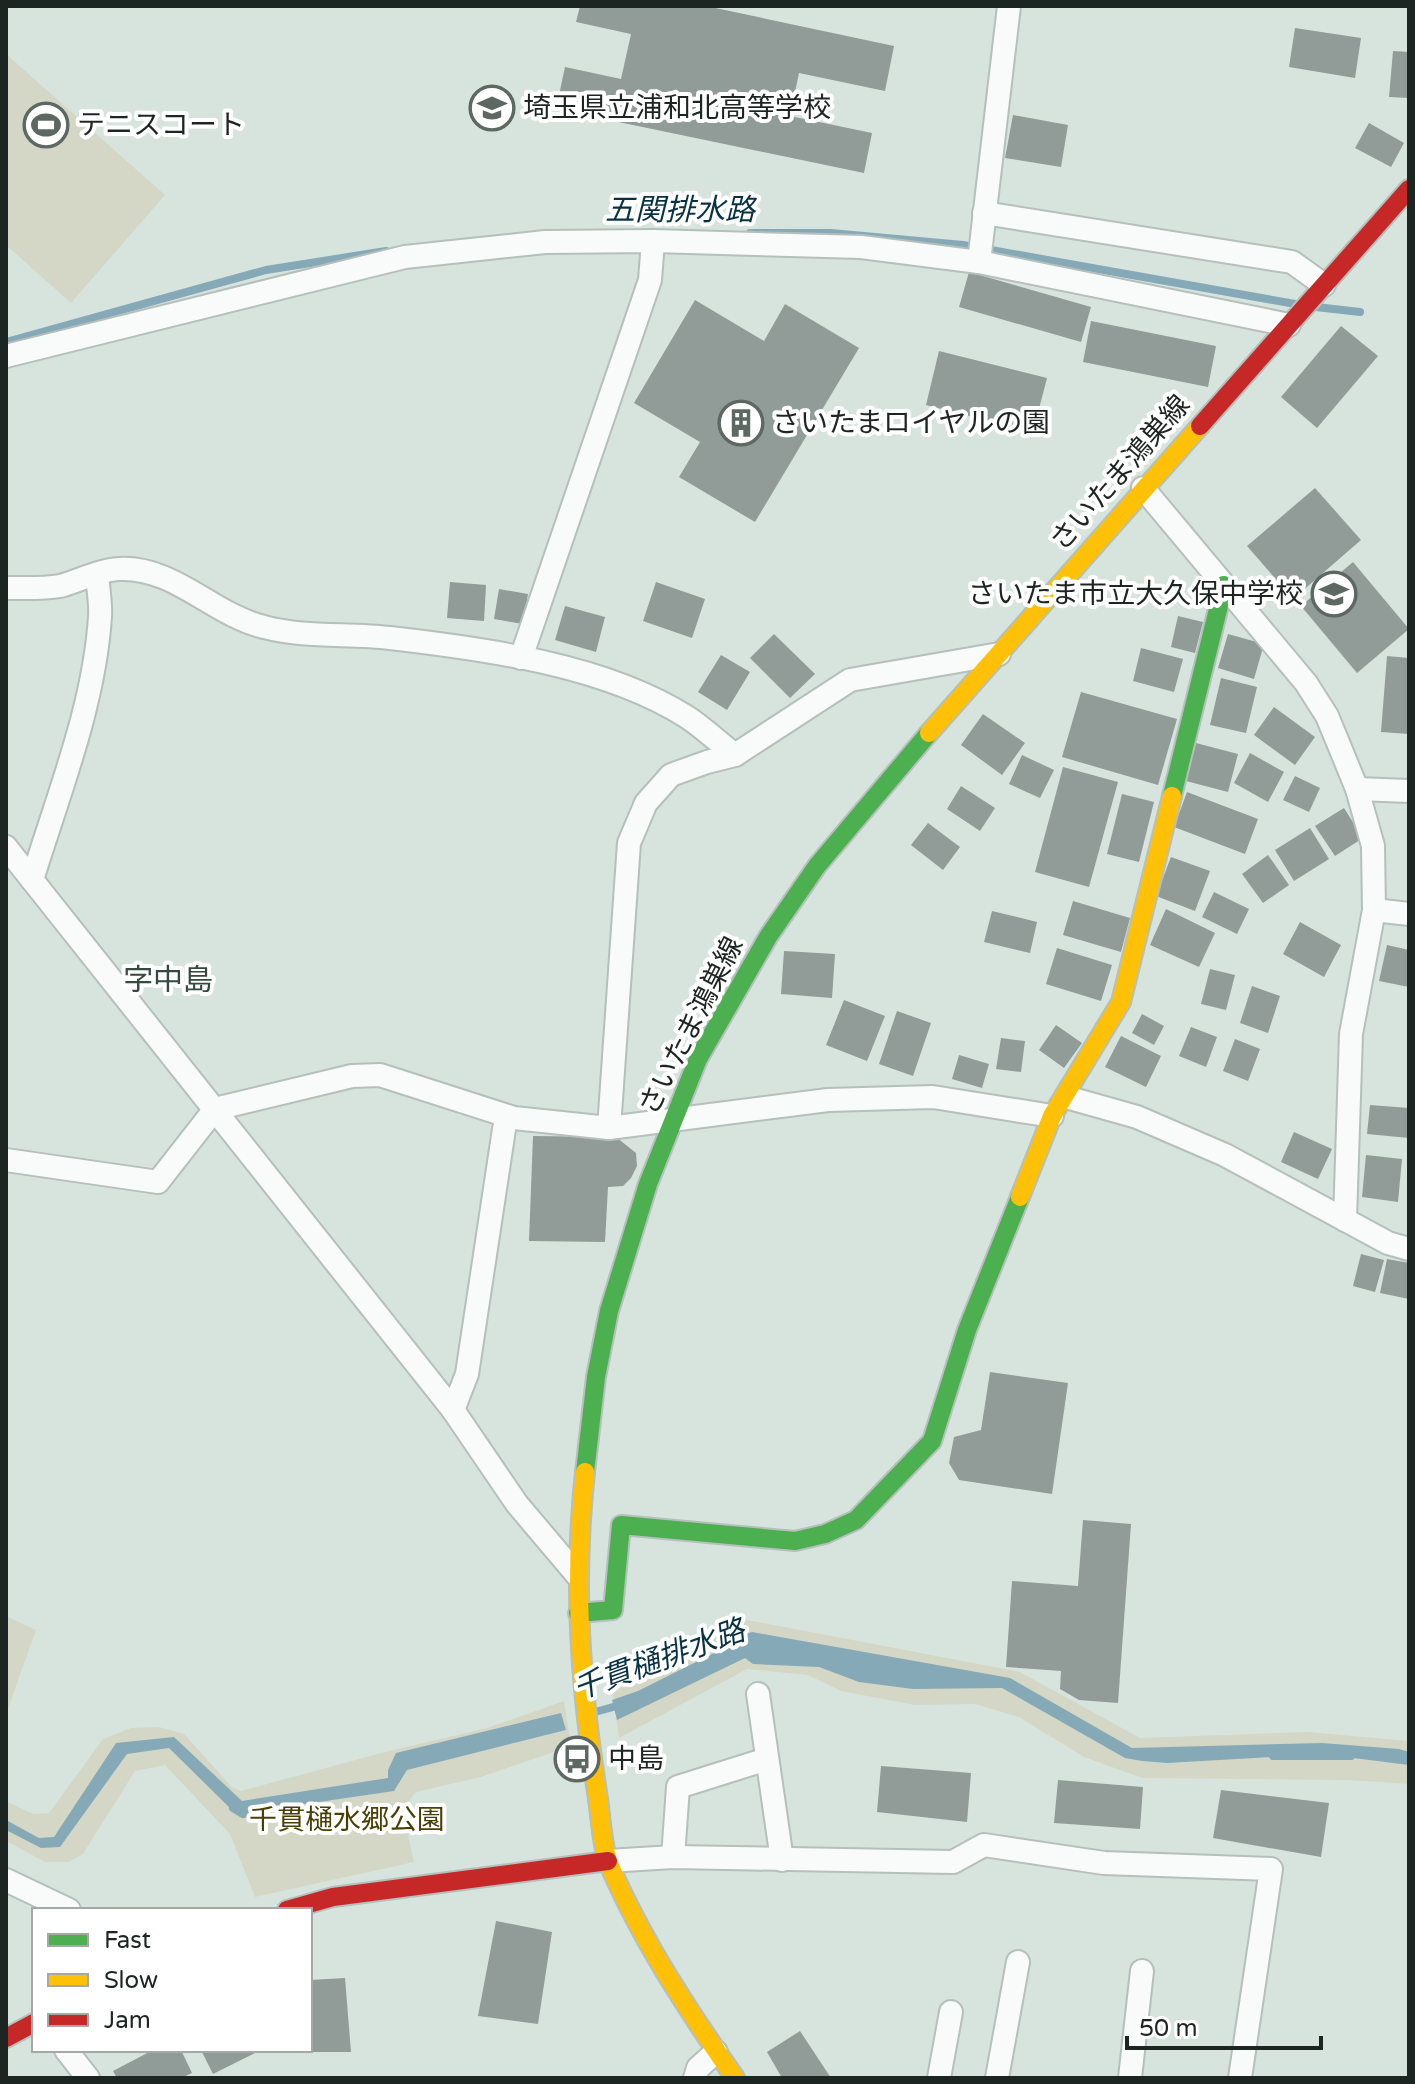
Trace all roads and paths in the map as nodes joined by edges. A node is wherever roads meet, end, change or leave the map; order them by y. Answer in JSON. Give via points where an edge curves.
{"nodes":[{"id":1,"x":1009,"y":6,"type":"edge"},
{"id":2,"x":1409,"y":189,"type":"edge"},
{"id":3,"x":984,"y":213,"type":"junction"},
{"id":4,"x":653,"y":241,"type":"junction"},
{"id":5,"x":979,"y":262,"type":"junction"},
{"id":6,"x":1318,"y":292,"type":"junction"},
{"id":7,"x":1294,"y":319,"type":"junction"},
{"id":8,"x":6,"y":356,"type":"edge"},
{"id":9,"x":1143,"y":488,"type":"junction"},
{"id":10,"x":97,"y":574,"type":"junction"},
{"id":11,"x":1224,"y":585,"type":"junction"},
{"id":12,"x":6,"y":588,"type":"edge"},
{"id":13,"x":999,"y":654,"type":"junction"},
{"id":14,"x":521,"y":658,"type":"junction"},
{"id":15,"x":735,"y":755,"type":"junction"},
{"id":16,"x":1357,"y":789,"type":"junction"},
{"id":17,"x":1409,"y":791,"type":"edge"},
{"id":18,"x":6,"y":847,"type":"edge"},
{"id":19,"x":32,"y":880,"type":"junction"},
{"id":20,"x":1374,"y":910,"type":"junction"},
{"id":21,"x":1409,"y":914,"type":"edge"},
{"id":22,"x":1066,"y":1097,"type":"junction"},
{"id":23,"x":215,"y":1109,"type":"junction"},
{"id":24,"x":506,"y":1116,"type":"junction"},
{"id":25,"x":1052,"y":1116,"type":"junction"},
{"id":26,"x":672,"y":1119,"type":"junction"},
{"id":27,"x":609,"y":1128,"type":"junction"},
{"id":28,"x":6,"y":1160,"type":"edge"},
{"id":29,"x":1345,"y":1220,"type":"junction"},
{"id":30,"x":1409,"y":1249,"type":"edge"},
{"id":31,"x":453,"y":1410,"type":"junction"},
{"id":32,"x":577,"y":1575,"type":"junction"},
{"id":33,"x":578,"y":1613,"type":"junction"},
{"id":34,"x":758,"y":1694,"type":"dead end"},
{"id":35,"x":767,"y":1759,"type":"junction"},
{"id":36,"x":673,"y":1857,"type":"junction"},
{"id":37,"x":782,"y":1860,"type":"junction"},
{"id":38,"x":608,"y":1861,"type":"junction"},
{"id":39,"x":6,"y":1880,"type":"edge"},
{"id":40,"x":65,"y":1908,"type":"edge"},
{"id":41,"x":294,"y":1908,"type":"edge"},
{"id":42,"x":1018,"y":1962,"type":"dead end"},
{"id":43,"x":1142,"y":1971,"type":"dead end"},
{"id":44,"x":951,"y":2012,"type":"dead end"},
{"id":45,"x":32,"y":2024,"type":"edge"},
{"id":46,"x":6,"y":2038,"type":"edge"},
{"id":47,"x":68,"y":2052,"type":"edge"},
{"id":48,"x":716,"y":2052,"type":"junction"},
{"id":49,"x":88,"y":2078,"type":"edge"},
{"id":50,"x":695,"y":2078,"type":"edge"},
{"id":51,"x":735,"y":2078,"type":"edge"},
{"id":52,"x":939,"y":2078,"type":"edge"},
{"id":53,"x":997,"y":2078,"type":"edge"},
{"id":54,"x":1130,"y":2078,"type":"edge"},
{"id":55,"x":1240,"y":2078,"type":"edge"}],
"edges":[{"from":1,"to":3,"type":"street"},
{"from":2,"to":6,"type":"main road","name":"さいたま鴻巣線"},
{"from":3,"to":5,"type":"street"},
{"from":3,"to":6,"type":"street","via":[[1292,262]]},
{"from":4,"to":5,"type":"street","via":[[861,247]]},
{"from":4,"to":8,"type":"street","via":[[545,242],[405,257]]},
{"from":4,"to":14,"type":"street","via":[[650,280]]},
{"from":5,"to":7,"type":"street"},
{"from":6,"to":7,"type":"main road","name":"さいたま鴻巣線"},
{"from":7,"to":9,"type":"main road","name":"さいたま鴻巣線"},
{"from":9,"to":11,"type":"street"},
{"from":9,"to":13,"type":"main road","name":"さいたま鴻巣線"},
{"from":10,"to":12,"type":"street","via":[[56,587]]},
{"from":10,"to":14,"type":"street","via":[[117,569],[161,577],[279,631],[390,638]]},
{"from":10,"to":19,"type":"street","via":[[101,614],[88,691]]},
{"from":11,"to":16,"type":"street","via":[[1306,683],[1327,716]]},
{"from":11,"to":22,"type":"main road","via":[[1121,1002]]},
{"from":13,"to":15,"type":"street","via":[[850,680]]},
{"from":13,"to":26,"type":"main road","name":"さいたま鴻巣線","via":[[817,866],[731,999]]},
{"from":14,"to":15,"type":"street","via":[[602,676],[688,718]]},
{"from":15,"to":27,"type":"street","via":[[671,775],[646,803],[629,843]]},
{"from":16,"to":17,"type":"street"},
{"from":16,"to":20,"type":"street","via":[[1373,846]]},
{"from":18,"to":19,"type":"street"},
{"from":19,"to":23,"type":"street"},
{"from":20,"to":21,"type":"street"},
{"from":20,"to":29,"type":"street","via":[[1351,1034]]},
{"from":22,"to":25,"type":"main road"},
{"from":22,"to":29,"type":"street","via":[[1137,1117],[1225,1155]]},
{"from":23,"to":24,"type":"street","via":[[352,1076],[380,1075]]},
{"from":23,"to":28,"type":"street","via":[[158,1182]]},
{"from":23,"to":31,"type":"street"},
{"from":24,"to":27,"type":"street"},
{"from":24,"to":31,"type":"street","via":[[467,1374]]},
{"from":25,"to":26,"type":"street","via":[[933,1097],[828,1100]]},
{"from":25,"to":33,"type":"main road","via":[[967,1330],[932,1441],[895,1481],[856,1520],[795,1541],[621,1525],[613,1610]]},
{"from":26,"to":27,"type":"street"},
{"from":26,"to":32,"type":"main road","name":"さいたま鴻巣線","via":[[609,1311],[596,1377]]},
{"from":29,"to":30,"type":"street"},
{"from":31,"to":32,"type":"street","via":[[517,1504]]},
{"from":32,"to":33,"type":"main road","name":"さいたま鴻巣線"},
{"from":33,"to":38,"type":"main road","name":"さいたま鴻巣線"},
{"from":34,"to":35,"type":"street"},
{"from":35,"to":36,"type":"street","via":[[678,1787]]},
{"from":35,"to":37,"type":"street"},
{"from":36,"to":37,"type":"street"},
{"from":36,"to":38,"type":"street"},
{"from":37,"to":55,"type":"street","via":[[953,1862],[984,1845],[1104,1863],[1271,1869]]},
{"from":38,"to":41,"type":"main road","via":[[333,1897]]},
{"from":38,"to":48,"type":"main road","name":"さいたま鴻巣線","via":[[668,1980]]},
{"from":39,"to":40,"type":"street"},
{"from":42,"to":53,"type":"street"},
{"from":43,"to":54,"type":"street"},
{"from":44,"to":52,"type":"street"},
{"from":45,"to":46,"type":"main road"},
{"from":47,"to":49,"type":"street"},
{"from":48,"to":50,"type":"street"},
{"from":48,"to":51,"type":"main road","name":"さいたま鴻巣線"}]}
